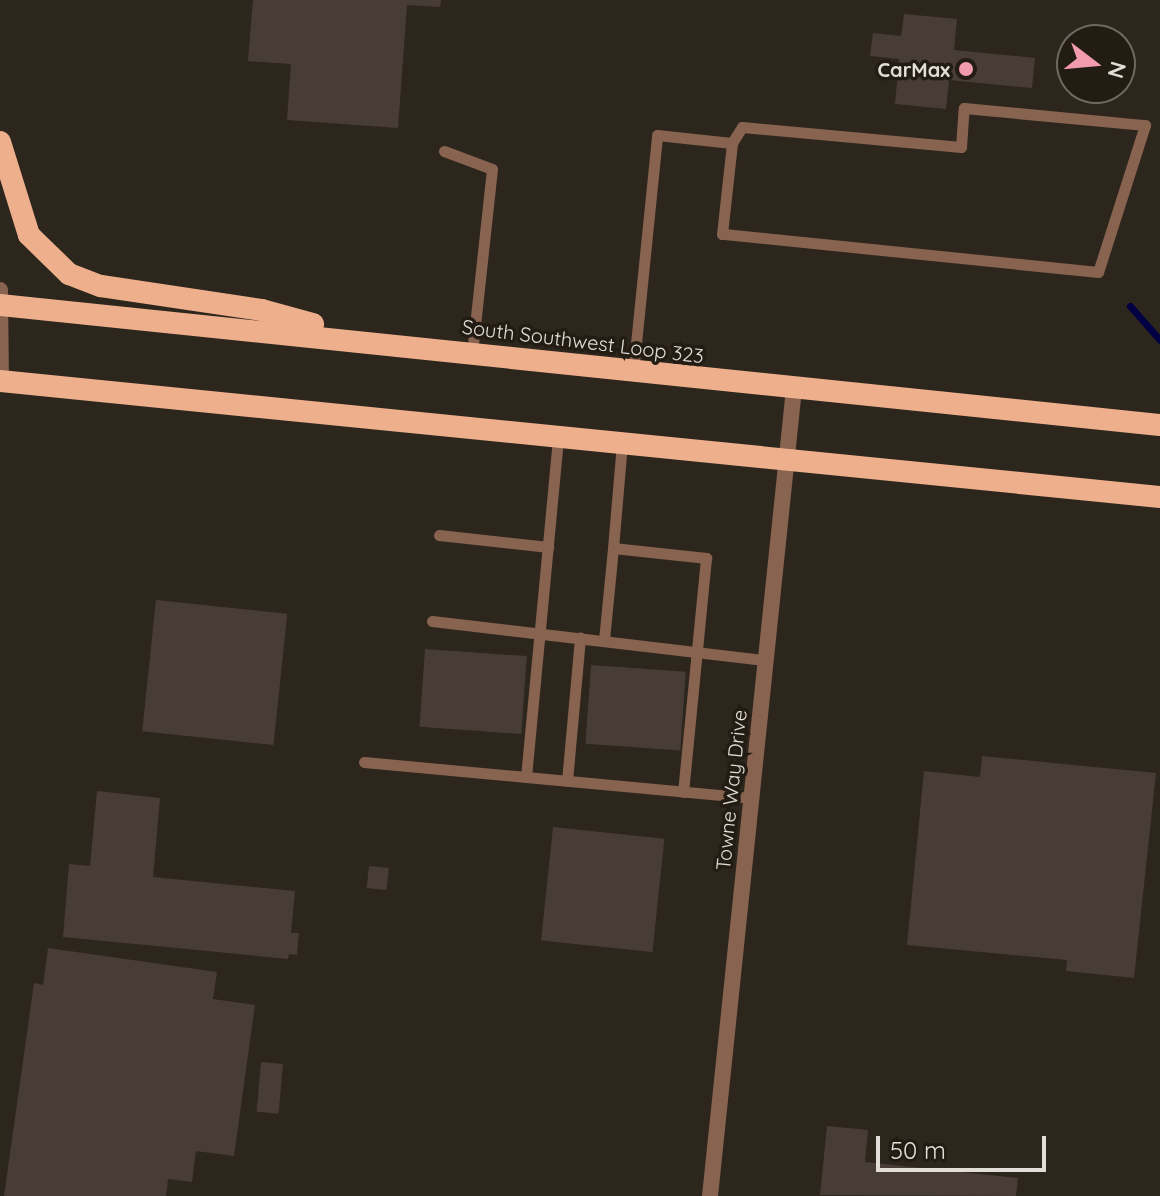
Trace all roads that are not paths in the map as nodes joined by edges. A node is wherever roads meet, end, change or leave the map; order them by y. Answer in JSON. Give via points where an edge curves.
{"nodes":[{"id":1,"x":0,"y":142,"type":"edge"},
{"id":2,"x":732,"y":143,"type":"junction"},
{"id":3,"x":444,"y":151,"type":"dead end"},
{"id":4,"x":0,"y":300,"type":"edge"},
{"id":5,"x":372,"y":340,"type":"junction"},
{"id":6,"x":472,"y":352,"type":"junction"},
{"id":7,"x":633,"y":373,"type":"junction"},
{"id":8,"x":0,"y":386,"type":"edge"},
{"id":9,"x":794,"y":388,"type":"junction"},
{"id":10,"x":1160,"y":425,"type":"edge"},
{"id":11,"x":558,"y":436,"type":"junction"},
{"id":12,"x":622,"y":443,"type":"junction"},
{"id":13,"x":787,"y":459,"type":"junction"},
{"id":14,"x":1160,"y":497,"type":"edge"},
{"id":15,"x":439,"y":535,"type":"dead end"},
{"id":16,"x":548,"y":547,"type":"junction"},
{"id":17,"x":613,"y":548,"type":"junction"},
{"id":18,"x":432,"y":621,"type":"dead end"},
{"id":19,"x":540,"y":633,"type":"junction"},
{"id":20,"x":580,"y":638,"type":"junction"},
{"id":21,"x":604,"y":640,"type":"junction"},
{"id":22,"x":697,"y":652,"type":"junction"},
{"id":23,"x":765,"y":660,"type":"junction"},
{"id":24,"x":364,"y":762,"type":"dead end"},
{"id":25,"x":526,"y":777,"type":"junction"},
{"id":26,"x":567,"y":781,"type":"junction"},
{"id":27,"x":683,"y":792,"type":"junction"},
{"id":28,"x":751,"y":798,"type":"junction"},
{"id":29,"x":710,"y":1196,"type":"edge"}],
"edges":[{"from":1,"to":5,"type":"highway","via":[[29,235],[69,274],[101,286],[262,310]]},
{"from":2,"to":2,"type":"lane","via":[[742,127],[961,147],[964,108],[1145,125],[1098,272],[722,234]]},
{"from":2,"to":7,"type":"lane","via":[[657,135]]},
{"from":3,"to":6,"type":"lane","via":[[492,169]]},
{"from":4,"to":5,"type":"highway","name":"South Southwest Loop 323"},
{"from":4,"to":8,"type":"street"},
{"from":5,"to":6,"type":"highway","name":"South Southwest Loop 323"},
{"from":6,"to":7,"type":"highway","name":"South Southwest Loop 323"},
{"from":7,"to":9,"type":"highway","name":"South Southwest Loop 323"},
{"from":8,"to":11,"type":"highway"},
{"from":9,"to":10,"type":"highway","name":"South Southwest Loop 323"},
{"from":9,"to":13,"type":"street","name":"Towne Way Drive"},
{"from":11,"to":12,"type":"highway"},
{"from":11,"to":16,"type":"lane"},
{"from":12,"to":13,"type":"highway"},
{"from":12,"to":17,"type":"lane"},
{"from":13,"to":14,"type":"highway"},
{"from":13,"to":23,"type":"street","name":"Towne Way Drive"},
{"from":15,"to":16,"type":"lane"},
{"from":16,"to":19,"type":"lane"},
{"from":17,"to":21,"type":"lane"},
{"from":17,"to":22,"type":"lane","via":[[706,558]]},
{"from":18,"to":19,"type":"lane"},
{"from":19,"to":20,"type":"lane"},
{"from":19,"to":25,"type":"lane"},
{"from":20,"to":21,"type":"lane"},
{"from":20,"to":26,"type":"lane"},
{"from":21,"to":22,"type":"lane"},
{"from":22,"to":23,"type":"lane"},
{"from":22,"to":27,"type":"lane"},
{"from":23,"to":28,"type":"street","name":"Towne Way Drive"},
{"from":24,"to":25,"type":"lane"},
{"from":25,"to":26,"type":"lane"},
{"from":26,"to":27,"type":"lane"},
{"from":27,"to":28,"type":"lane"},
{"from":28,"to":29,"type":"street","name":"Towne Way Drive"}]}
